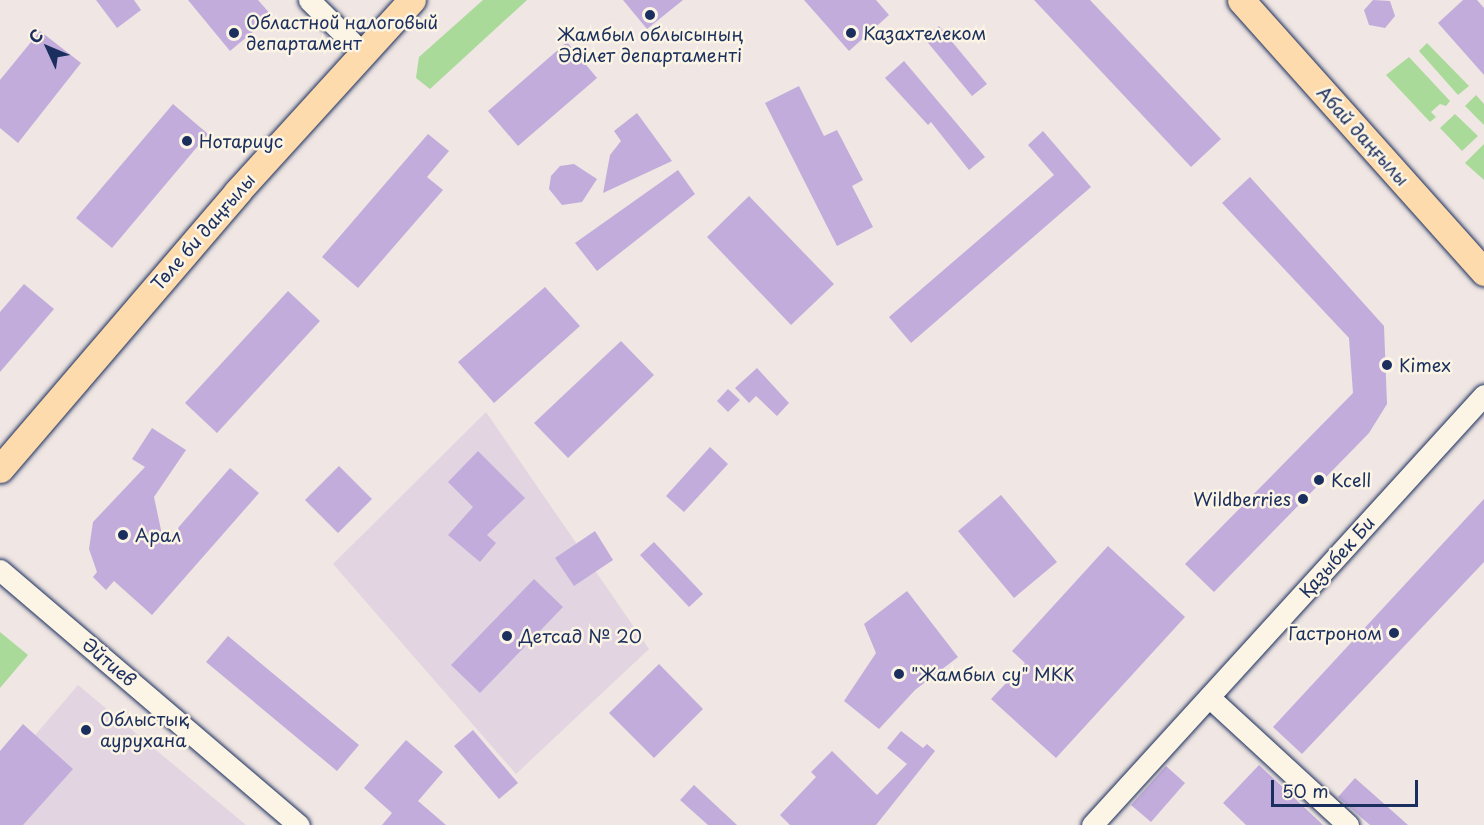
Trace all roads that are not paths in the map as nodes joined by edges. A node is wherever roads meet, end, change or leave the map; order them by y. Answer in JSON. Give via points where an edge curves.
{"nodes":[{"id":1,"x":309,"y":0,"type":"edge"},
{"id":2,"x":412,"y":0,"type":"edge"},
{"id":3,"x":1241,"y":0,"type":"edge"},
{"id":4,"x":363,"y":53,"type":"junction"},
{"id":5,"x":1484,"y":272,"type":"edge"},
{"id":6,"x":1484,"y":395,"type":"edge"},
{"id":7,"x":0,"y":470,"type":"edge"},
{"id":8,"x":0,"y":570,"type":"edge"},
{"id":9,"x":1209,"y":697,"type":"junction"},
{"id":10,"x":299,"y":825,"type":"edge"},
{"id":11,"x":1092,"y":825,"type":"edge"},
{"id":12,"x":1348,"y":825,"type":"edge"}],
"edges":[{"from":1,"to":4,"type":"street"},
{"from":2,"to":4,"type":"main road","name":"Төле би даңғылы"},
{"from":3,"to":5,"type":"main road","name":"Абай даңғылы"},
{"from":4,"to":7,"type":"main road","name":"Төле би даңғылы","via":[[237,192]]},
{"from":6,"to":9,"type":"street","name":"Қазыбек Би"},
{"from":8,"to":10,"type":"street","name":"Әйтиев"},
{"from":9,"to":11,"type":"street","name":"Қазыбек Би"},
{"from":9,"to":12,"type":"street"}]}
